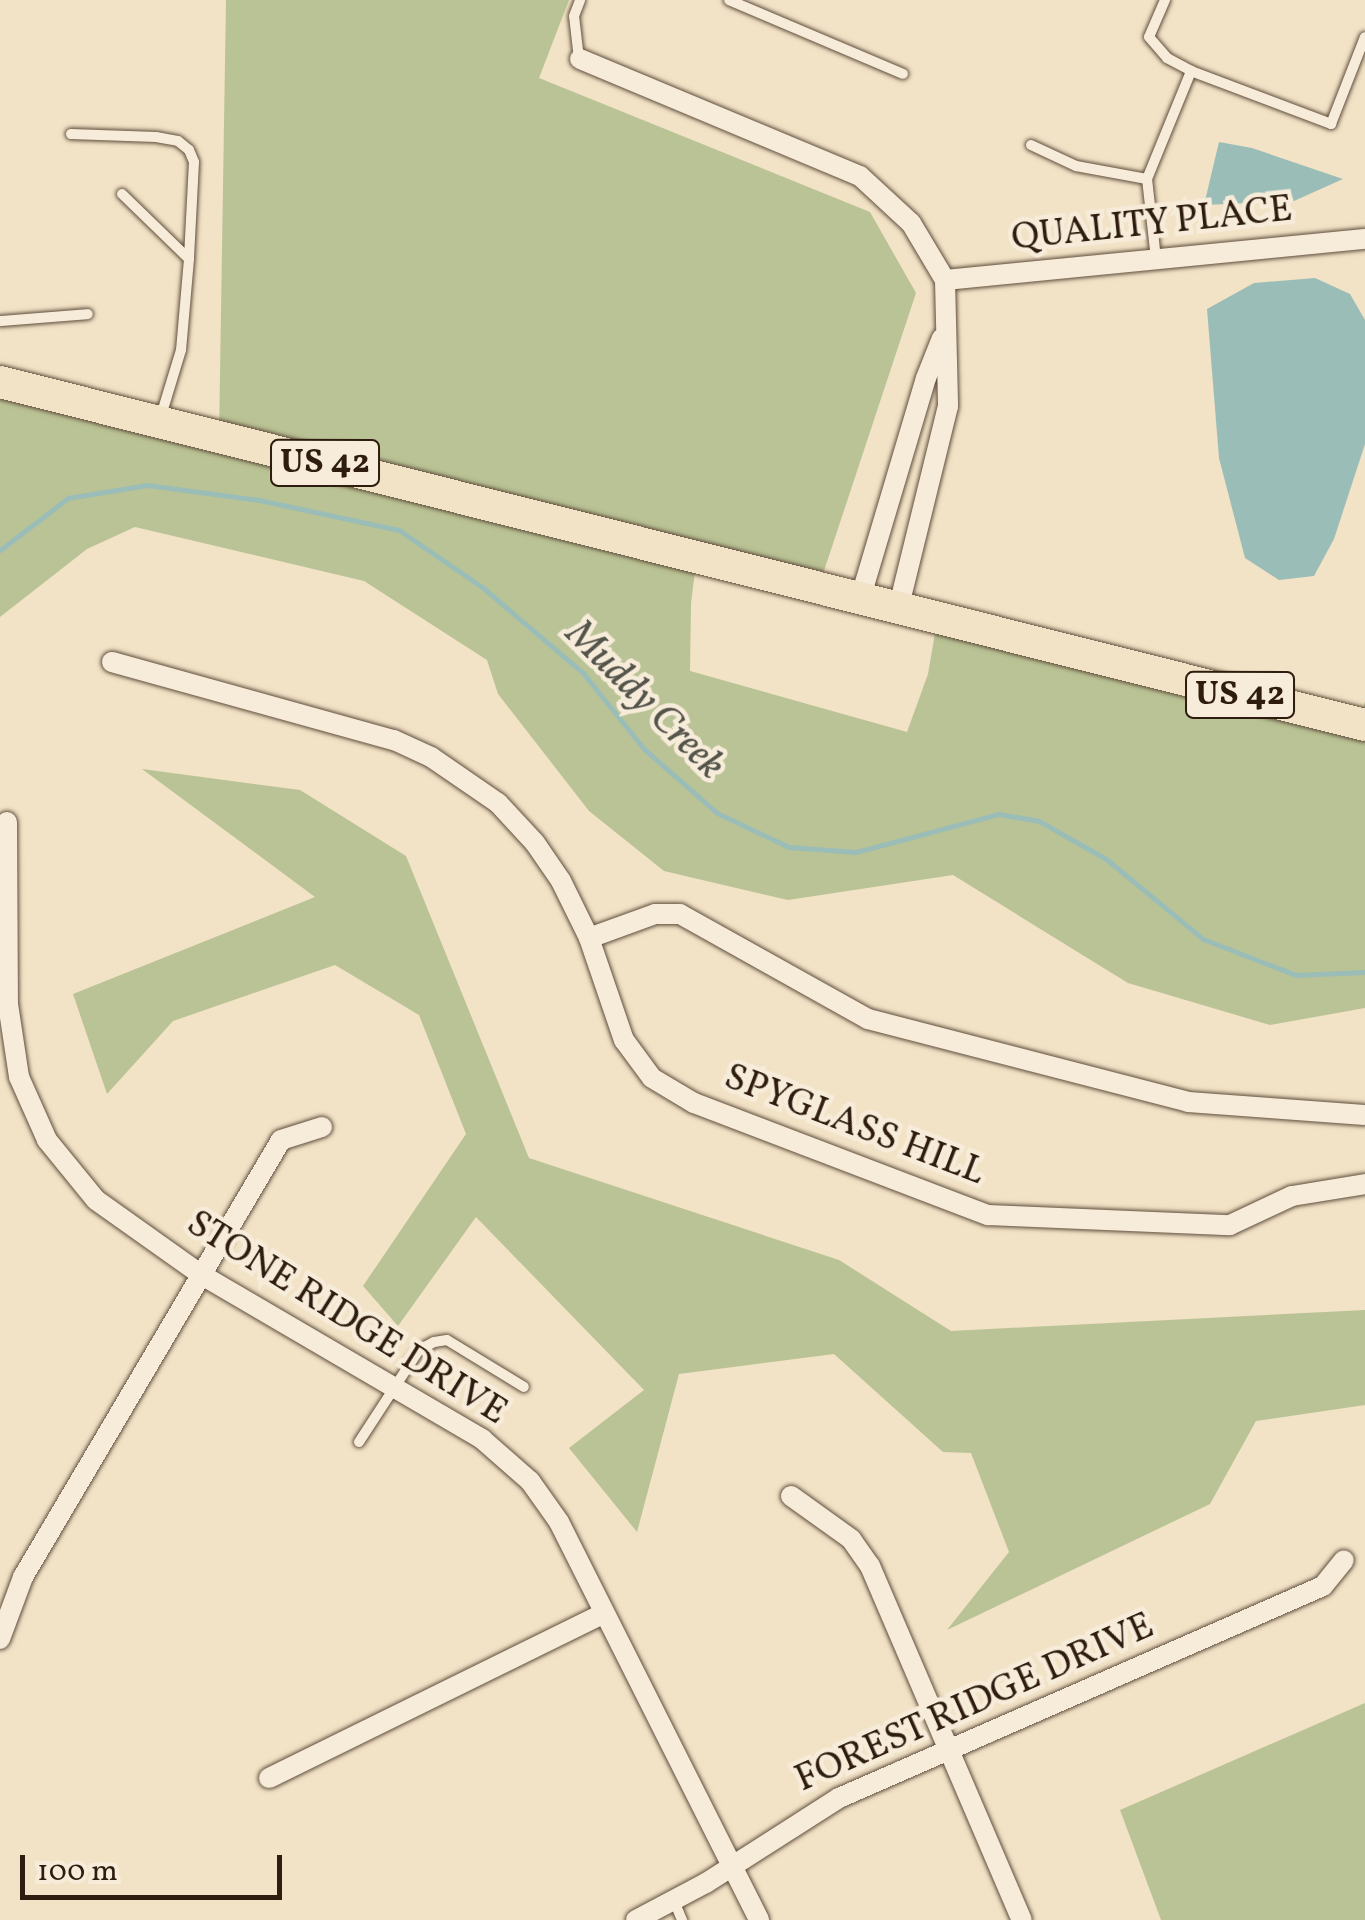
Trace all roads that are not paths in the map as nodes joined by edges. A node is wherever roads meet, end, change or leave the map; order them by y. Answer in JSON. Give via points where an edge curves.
{"nodes":[{"id":1,"x":580,"y":0,"type":"edge"},
{"id":2,"x":729,"y":0,"type":"edge"},
{"id":3,"x":1164,"y":0,"type":"edge"},
{"id":4,"x":1365,"y":37,"type":"edge"},
{"id":5,"x":580,"y":60,"type":"joint"},
{"id":6,"x":1191,"y":71,"type":"junction"},
{"id":7,"x":903,"y":74,"type":"dead end"},
{"id":8,"x":71,"y":134,"type":"dead end"},
{"id":9,"x":1031,"y":145,"type":"dead end"},
{"id":10,"x":1147,"y":179,"type":"junction"},
{"id":11,"x":122,"y":194,"type":"dead end"},
{"id":12,"x":1365,"y":239,"type":"edge"},
{"id":13,"x":190,"y":258,"type":"junction"},
{"id":14,"x":1156,"y":260,"type":"junction"},
{"id":15,"x":945,"y":280,"type":"junction"},
{"id":16,"x":88,"y":314,"type":"dead end"},
{"id":17,"x":0,"y":321,"type":"edge"},
{"id":18,"x":947,"y":327,"type":"junction"},
{"id":19,"x":0,"y":382,"type":"edge"},
{"id":20,"x":160,"y":422,"type":"junction"},
{"id":21,"x":861,"y":596,"type":"junction"},
{"id":22,"x":900,"y":606,"type":"junction"},
{"id":23,"x":112,"y":662,"type":"dead end"},
{"id":24,"x":1365,"y":725,"type":"edge"},
{"id":25,"x":6,"y":822,"type":"dead end"},
{"id":26,"x":589,"y":938,"type":"junction"},
{"id":27,"x":4,"y":1005,"type":"edge"},
{"id":28,"x":6,"y":1033,"type":"edge"},
{"id":29,"x":1365,"y":1116,"type":"edge"},
{"id":30,"x":322,"y":1127,"type":"dead end"},
{"id":31,"x":1365,"y":1184,"type":"edge"},
{"id":32,"x":200,"y":1274,"type":"junction"},
{"id":33,"x":392,"y":1386,"type":"junction"},
{"id":34,"x":524,"y":1387,"type":"dead end"},
{"id":35,"x":359,"y":1442,"type":"dead end"},
{"id":36,"x":790,"y":1496,"type":"dead end"},
{"id":37,"x":1344,"y":1560,"type":"dead end"},
{"id":38,"x":604,"y":1614,"type":"junction"},
{"id":39,"x":0,"y":1639,"type":"edge"},
{"id":40,"x":951,"y":1750,"type":"junction"},
{"id":41,"x":268,"y":1778,"type":"dead end"},
{"id":42,"x":732,"y":1866,"type":"junction"},
{"id":43,"x":678,"y":1911,"type":"edge"},
{"id":44,"x":636,"y":1920,"type":"edge"},
{"id":45,"x":759,"y":1920,"type":"edge"},
{"id":46,"x":1022,"y":1920,"type":"edge"}],
"edges":[{"from":1,"to":5,"type":"lane","via":[[574,16]]},
{"from":2,"to":7,"type":"lane"},
{"from":3,"to":6,"type":"lane","via":[[1149,36]]},
{"from":4,"to":6,"type":"lane","via":[[1331,124]]},
{"from":5,"to":15,"type":"street","via":[[860,176],[911,223]]},
{"from":6,"to":10,"type":"lane"},
{"from":8,"to":13,"type":"lane","via":[[156,137],[190,150]]},
{"from":9,"to":10,"type":"lane","via":[[1076,166]]},
{"from":10,"to":14,"type":"lane"},
{"from":11,"to":13,"type":"lane"},
{"from":12,"to":14,"type":"street","name":"QUALITY PLACE"},
{"from":13,"to":20,"type":"lane","via":[[181,350]]},
{"from":14,"to":15,"type":"street","name":"QUALITY PLACE"},
{"from":15,"to":18,"type":"street"},
{"from":16,"to":17,"type":"lane"},
{"from":18,"to":21,"type":"street"},
{"from":18,"to":22,"type":"street","via":[[948,406]]},
{"from":19,"to":20,"type":"main road","number":"US 42"},
{"from":20,"to":21,"type":"main road","number":"US 42"},
{"from":21,"to":22,"type":"main road","number":"US 42"},
{"from":22,"to":24,"type":"main road","number":"US 42"},
{"from":23,"to":26,"type":"street","name":"SPYGLASS HILL","via":[[394,740],[431,757],[498,803],[535,843]]},
{"from":25,"to":27,"type":"street","name":"STONE RIDGE DRIVE"},
{"from":26,"to":29,"type":"street","via":[[655,914],[680,914],[868,1020],[1188,1102]]},
{"from":26,"to":31,"type":"street","name":"SPYGLASS HILL","via":[[624,1040],[652,1078],[694,1103],[988,1215],[1230,1225],[1292,1196]]},
{"from":27,"to":28,"type":"street","name":"STONE RIDGE DRIVE"},
{"from":28,"to":32,"type":"street","name":"STONE RIDGE DRIVE","via":[[47,1140],[96,1200]]},
{"from":30,"to":32,"type":"street","via":[[281,1140]]},
{"from":32,"to":33,"type":"street","name":"STONE RIDGE DRIVE"},
{"from":32,"to":39,"type":"street","via":[[23,1577]]},
{"from":33,"to":34,"type":"lane","via":[[419,1350],[447,1340]]},
{"from":33,"to":35,"type":"lane"},
{"from":33,"to":38,"type":"street","name":"STONE RIDGE DRIVE","via":[[482,1439],[530,1482]]},
{"from":36,"to":40,"type":"street","via":[[851,1540],[870,1566]]},
{"from":37,"to":40,"type":"street","name":"FOREST RIDGE DRIVE","via":[[1323,1586]]},
{"from":38,"to":41,"type":"street"},
{"from":38,"to":42,"type":"street","name":"STONE RIDGE DRIVE"},
{"from":40,"to":42,"type":"street","name":"FOREST RIDGE DRIVE","via":[[839,1798]]},
{"from":40,"to":46,"type":"street"},
{"from":42,"to":43,"type":"street","name":"FOREST RIDGE DRIVE"},
{"from":42,"to":45,"type":"street","name":"STONE RIDGE DRIVE"},
{"from":43,"to":44,"type":"street","name":"FOREST RIDGE DRIVE"}]}
